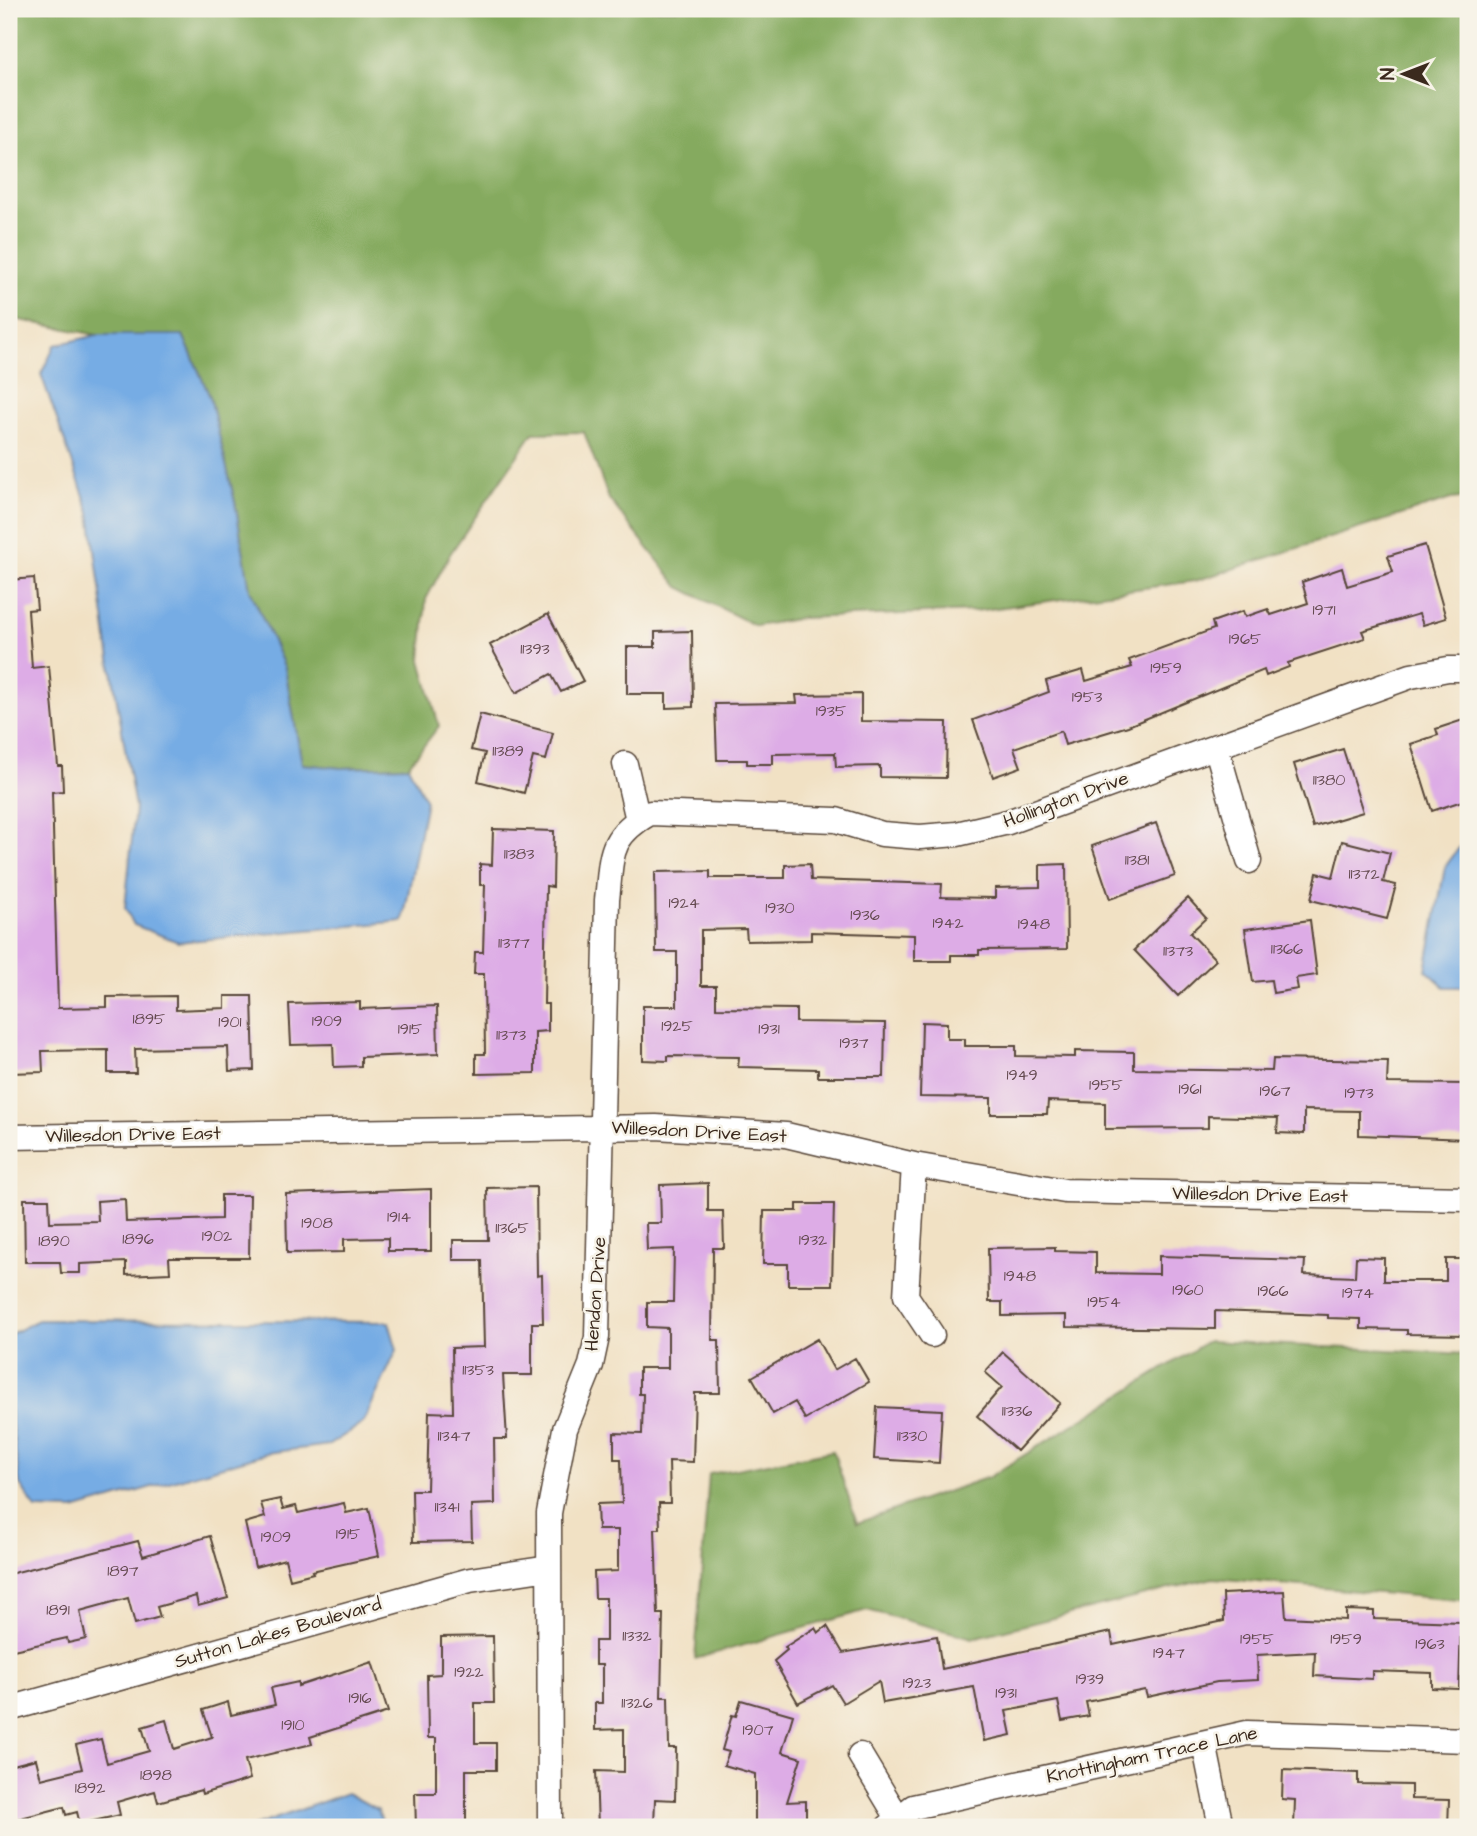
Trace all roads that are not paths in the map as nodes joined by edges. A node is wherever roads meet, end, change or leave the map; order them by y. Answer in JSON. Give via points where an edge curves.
{"nodes":[{"id":1,"x":1468,"y":669,"type":"edge"},
{"id":2,"x":1216,"y":746,"type":"junction"},
{"id":3,"x":625,"y":764,"type":"dead end"},
{"id":4,"x":644,"y":817,"type":"junction"},
{"id":5,"x":1249,"y":861,"type":"dead end"},
{"id":6,"x":604,"y":1127,"type":"junction"},
{"id":7,"x":9,"y":1137,"type":"edge"},
{"id":8,"x":914,"y":1165,"type":"junction"},
{"id":9,"x":1468,"y":1199,"type":"edge"},
{"id":10,"x":932,"y":1335,"type":"dead end"},
{"id":11,"x":549,"y":1568,"type":"junction"},
{"id":12,"x":9,"y":1709,"type":"edge"},
{"id":13,"x":1468,"y":1740,"type":"edge"},
{"id":14,"x":1204,"y":1743,"type":"junction"},
{"id":15,"x":860,"y":1755,"type":"dead end"},
{"id":16,"x":893,"y":1823,"type":"edge"},
{"id":17,"x":550,"y":1827,"type":"edge"},
{"id":18,"x":1222,"y":1827,"type":"edge"}],
"edges":[{"from":1,"to":2,"type":"street","name":"Hollington Drive","via":[[1411,676]]},
{"from":2,"to":4,"type":"street","name":"Hollington Drive","via":[[1009,822],[957,834],[882,834],[836,820]]},
{"from":2,"to":5,"type":"street"},
{"from":3,"to":4,"type":"street"},
{"from":4,"to":6,"type":"street","name":"Hendon Drive","via":[[627,825],[614,846],[607,901]]},
{"from":6,"to":7,"type":"street","name":"Willesdon Drive East"},
{"from":6,"to":8,"type":"street","name":"Willesdon Drive East","via":[[786,1135]]},
{"from":6,"to":11,"type":"street","name":"Hendon Drive","via":[[597,1337],[558,1459],[549,1513]]},
{"from":8,"to":9,"type":"street","name":"Willesdon Drive East","via":[[1065,1191]]},
{"from":8,"to":10,"type":"street","via":[[906,1296]]},
{"from":11,"to":12,"type":"street","name":"Sutton Lakes Boulevard","via":[[470,1580]]},
{"from":11,"to":17,"type":"street","name":"Hendon Drive"},
{"from":13,"to":14,"type":"street","name":"Knottingham Trace Lane","via":[[1265,1731]]},
{"from":14,"to":16,"type":"street","name":"Knottingham Trace Lane","via":[[913,1807]]},
{"from":14,"to":18,"type":"street"},
{"from":15,"to":16,"type":"street"}]}
